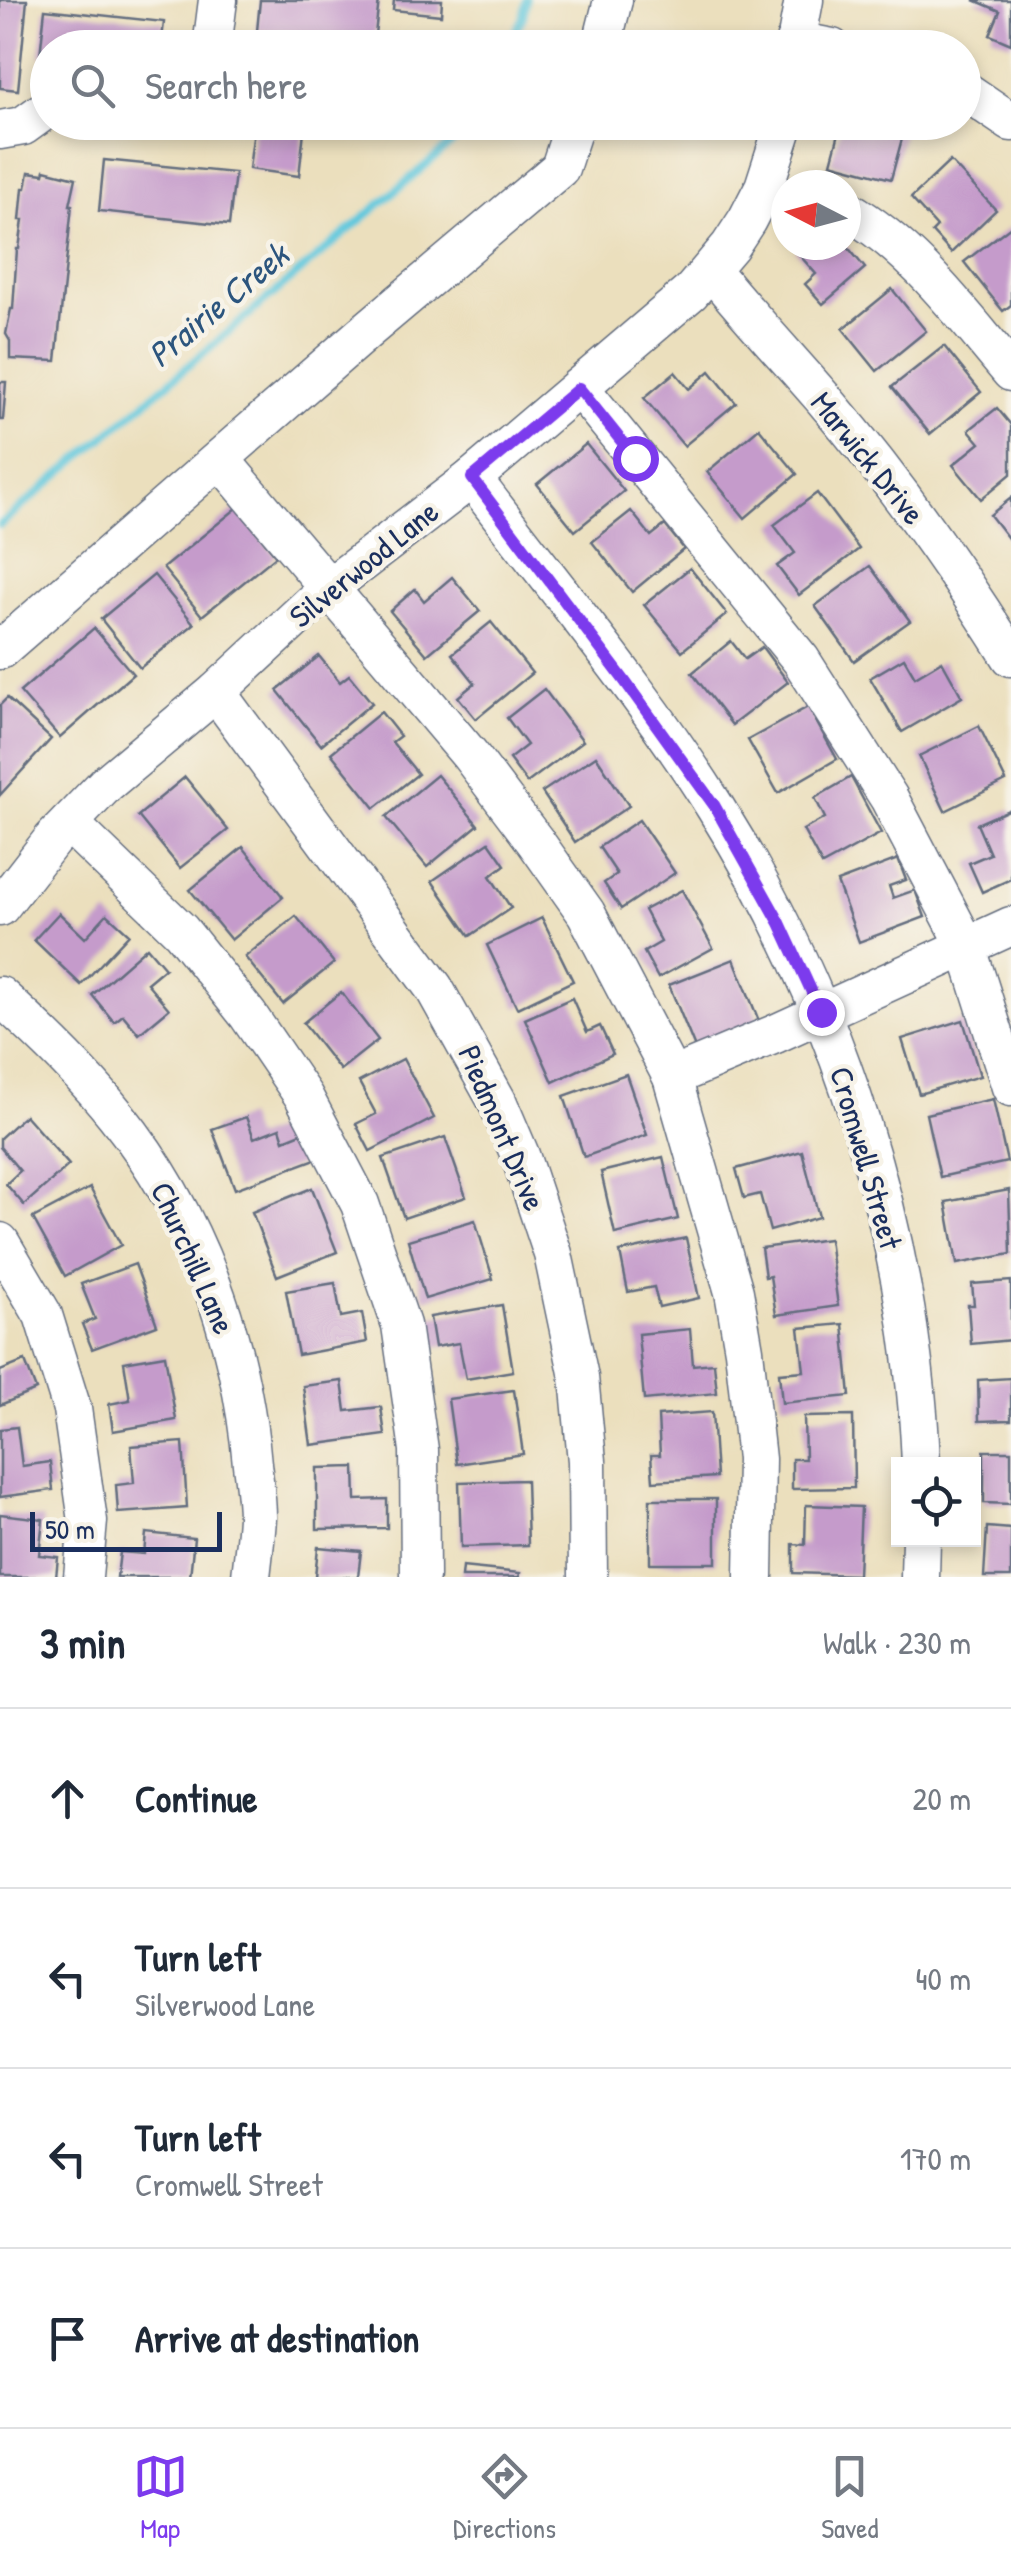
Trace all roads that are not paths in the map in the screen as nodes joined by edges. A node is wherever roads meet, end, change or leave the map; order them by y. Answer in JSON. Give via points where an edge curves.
{"nodes":[{"id":1,"x":218,"y":0,"type":"edge"},
{"id":2,"x":613,"y":0,"type":"edge"},
{"id":3,"x":804,"y":0,"type":"edge"},
{"id":4,"x":214,"y":30,"type":"edge"},
{"id":5,"x":606,"y":30,"type":"edge"},
{"id":6,"x":806,"y":30,"type":"edge"},
{"id":7,"x":981,"y":98,"type":"edge"},
{"id":8,"x":30,"y":122,"type":"edge"},
{"id":9,"x":1011,"y":122,"type":"edge"},
{"id":10,"x":0,"y":130,"type":"edge"},
{"id":11,"x":569,"y":140,"type":"edge"},
{"id":12,"x":782,"y":140,"type":"edge"},
{"id":13,"x":779,"y":170,"type":"edge"},
{"id":14,"x":771,"y":190,"type":"edge"},
{"id":15,"x":861,"y":217,"type":"edge"},
{"id":16,"x":711,"y":270,"type":"junction"},
{"id":17,"x":1011,"y":372,"type":"edge"},
{"id":18,"x":579,"y":388,"type":"junction"},
{"id":19,"x":220,"y":459,"type":"junction"},
{"id":20,"x":472,"y":478,"type":"junction"},
{"id":21,"x":327,"y":589,"type":"junction"},
{"id":22,"x":0,"y":650,"type":"edge"},
{"id":23,"x":1011,"y":657,"type":"edge"},
{"id":24,"x":216,"y":692,"type":"junction"},
{"id":25,"x":68,"y":822,"type":"junction"},
{"id":26,"x":0,"y":907,"type":"edge"},
{"id":27,"x":1011,"y":926,"type":"edge"},
{"id":28,"x":966,"y":946,"type":"junction"},
{"id":29,"x":0,"y":996,"type":"edge"},
{"id":30,"x":821,"y":1012,"type":"junction"},
{"id":31,"x":672,"y":1077,"type":"junction"},
{"id":32,"x":1011,"y":1087,"type":"edge"},
{"id":33,"x":0,"y":1242,"type":"edge"},
{"id":34,"x":920,"y":1457,"type":"edge"},
{"id":35,"x":921,"y":1547,"type":"edge"},
{"id":36,"x":84,"y":1577,"type":"edge"},
{"id":37,"x":252,"y":1577,"type":"edge"},
{"id":38,"x":420,"y":1577,"type":"edge"},
{"id":39,"x":588,"y":1577,"type":"edge"},
{"id":40,"x":754,"y":1577,"type":"edge"},
{"id":41,"x":920,"y":1577,"type":"edge"}],
"edges":[{"from":1,"to":4,"type":"street"},
{"from":2,"to":5,"type":"street"},
{"from":3,"to":6,"type":"street"},
{"from":7,"to":9,"type":"street"},
{"from":8,"to":10,"type":"street"},
{"from":11,"to":19,"type":"street","via":[[560,168]]},
{"from":12,"to":13,"type":"street","name":"Silverwood Lane"},
{"from":14,"to":16,"type":"street","name":"Silverwood Lane"},
{"from":15,"to":17,"type":"street","via":[[926,272]]},
{"from":16,"to":18,"type":"street","name":"Silverwood Lane"},
{"from":16,"to":23,"type":"street","name":"Marwick Drive","via":[[912,510]]},
{"from":18,"to":20,"type":"street","name":"Silverwood Lane"},
{"from":18,"to":28,"type":"street","via":[[801,660],[889,798]]},
{"from":19,"to":21,"type":"street"},
{"from":19,"to":22,"type":"street"},
{"from":20,"to":21,"type":"street","name":"Silverwood Lane"},
{"from":20,"to":30,"type":"street","name":"Cromwell Street","via":[[714,805]]},
{"from":21,"to":24,"type":"street","name":"Silverwood Lane"},
{"from":21,"to":31,"type":"street","via":[[470,755],[586,913]]},
{"from":24,"to":25,"type":"street","name":"Silverwood Lane"},
{"from":24,"to":39,"type":"street","name":"Piedmont Drive","via":[[434,988],[497,1101],[553,1254],[580,1376]]},
{"from":25,"to":26,"type":"street","name":"Silverwood Lane"},
{"from":25,"to":38,"type":"street","via":[[181,931],[248,1015],[304,1098],[360,1204],[401,1325],[419,1450]]},
{"from":27,"to":28,"type":"street"},
{"from":28,"to":30,"type":"street"},
{"from":28,"to":32,"type":"street"},
{"from":29,"to":37,"type":"street","name":"Churchill Lane","via":[[124,1126],[174,1204],[212,1285],[249,1422],[257,1514]]},
{"from":30,"to":31,"type":"street"},
{"from":30,"to":34,"type":"street","name":"Cromwell Street","via":[[885,1208]]},
{"from":31,"to":40,"type":"street","via":[[734,1292],[744,1350],[756,1459]]},
{"from":33,"to":36,"type":"street","via":[[43,1315],[72,1409],[88,1522]]},
{"from":35,"to":41,"type":"street"}]}
